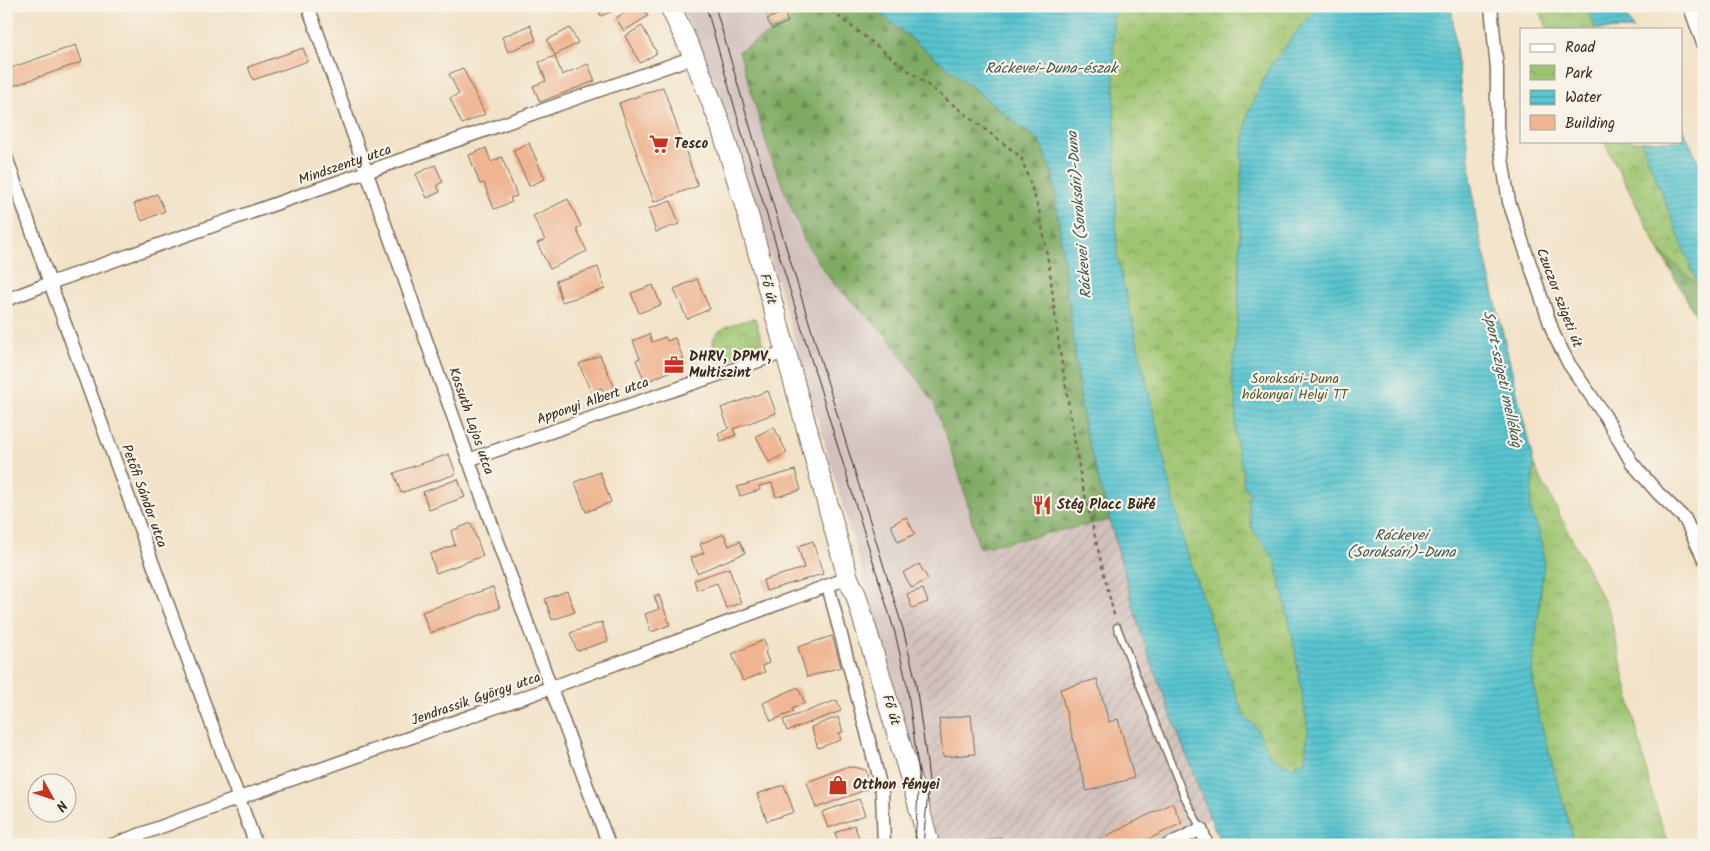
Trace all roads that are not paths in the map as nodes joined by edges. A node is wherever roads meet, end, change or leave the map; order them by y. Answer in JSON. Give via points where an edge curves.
{"nodes":[{"id":1,"x":308,"y":6,"type":"edge"},
{"id":2,"x":670,"y":6,"type":"edge"},
{"id":3,"x":1491,"y":6,"type":"edge"},
{"id":4,"x":1691,"y":6,"type":"edge"},
{"id":5,"x":1704,"y":42,"type":"edge"},
{"id":6,"x":694,"y":57,"type":"junction"},
{"id":7,"x":6,"y":157,"type":"edge"},
{"id":8,"x":367,"y":173,"type":"junction"},
{"id":9,"x":50,"y":283,"type":"junction"},
{"id":10,"x":6,"y":300,"type":"edge"},
{"id":11,"x":785,"y":352,"type":"junction"},
{"id":12,"x":468,"y":460,"type":"junction"},
{"id":13,"x":1704,"y":559,"type":"edge"},
{"id":14,"x":848,"y":578,"type":"junction"},
{"id":15,"x":828,"y":586,"type":"junction"},
{"id":16,"x":1117,"y":627,"type":"road end"},
{"id":17,"x":550,"y":688,"type":"junction"},
{"id":18,"x":238,"y":798,"type":"junction"},
{"id":19,"x":1200,"y":829,"type":"junction"},
{"id":20,"x":112,"y":845,"type":"edge"},
{"id":21,"x":256,"y":845,"type":"edge"},
{"id":22,"x":609,"y":845,"type":"edge"},
{"id":23,"x":884,"y":845,"type":"edge"},
{"id":24,"x":920,"y":845,"type":"edge"},
{"id":25,"x":929,"y":845,"type":"edge"},
{"id":26,"x":1168,"y":845,"type":"edge"},
{"id":27,"x":1207,"y":845,"type":"edge"}],
"edges":[{"from":1,"to":8,"type":"street","name":"Kossuth Lajos utca"},
{"from":2,"to":6,"type":"main road","name":"Fő út"},
{"from":3,"to":13,"type":"street","name":"Czuczor szigeti út","via":[[1497,69],[1497,127],[1509,202],[1554,335],[1632,463],[1686,519]]},
{"from":4,"to":5,"type":"street"},
{"from":6,"to":8,"type":"street","name":"Mindszenty utca"},
{"from":6,"to":11,"type":"main road","name":"Fő út","via":[[748,215]]},
{"from":7,"to":9,"type":"street","name":"Petőfi Sándor utca"},
{"from":8,"to":9,"type":"street","name":"Mindszenty utca"},
{"from":8,"to":12,"type":"street","name":"Kossuth Lajos utca"},
{"from":9,"to":10,"type":"street","name":"Mindszenty utca"},
{"from":9,"to":18,"type":"street","name":"Petőfi Sándor utca"},
{"from":11,"to":12,"type":"street","name":"Apponyi Albert utca"},
{"from":11,"to":14,"type":"main road","name":"Fő út"},
{"from":12,"to":17,"type":"street","name":"Kossuth Lajos utca"},
{"from":14,"to":15,"type":"street","name":"Jendrassik György utca"},
{"from":14,"to":24,"type":"main road","name":"Fő út","via":[[850,598]]},
{"from":14,"to":25,"type":"main road","name":"Fő út","via":[[890,707]]},
{"from":15,"to":17,"type":"street","name":"Jendrassik György utca"},
{"from":15,"to":23,"type":"street","name":"Fő út","via":[[882,793]]},
{"from":16,"to":19,"type":"lane"},
{"from":17,"to":18,"type":"street","name":"Jendrassik György utca"},
{"from":17,"to":22,"type":"street","name":"Kossuth Lajos utca"},
{"from":18,"to":20,"type":"street","name":"Jendrassik György utca"},
{"from":18,"to":21,"type":"street","name":"Petőfi Sándor utca"},
{"from":19,"to":26,"type":"street"},
{"from":19,"to":27,"type":"street"}]}
